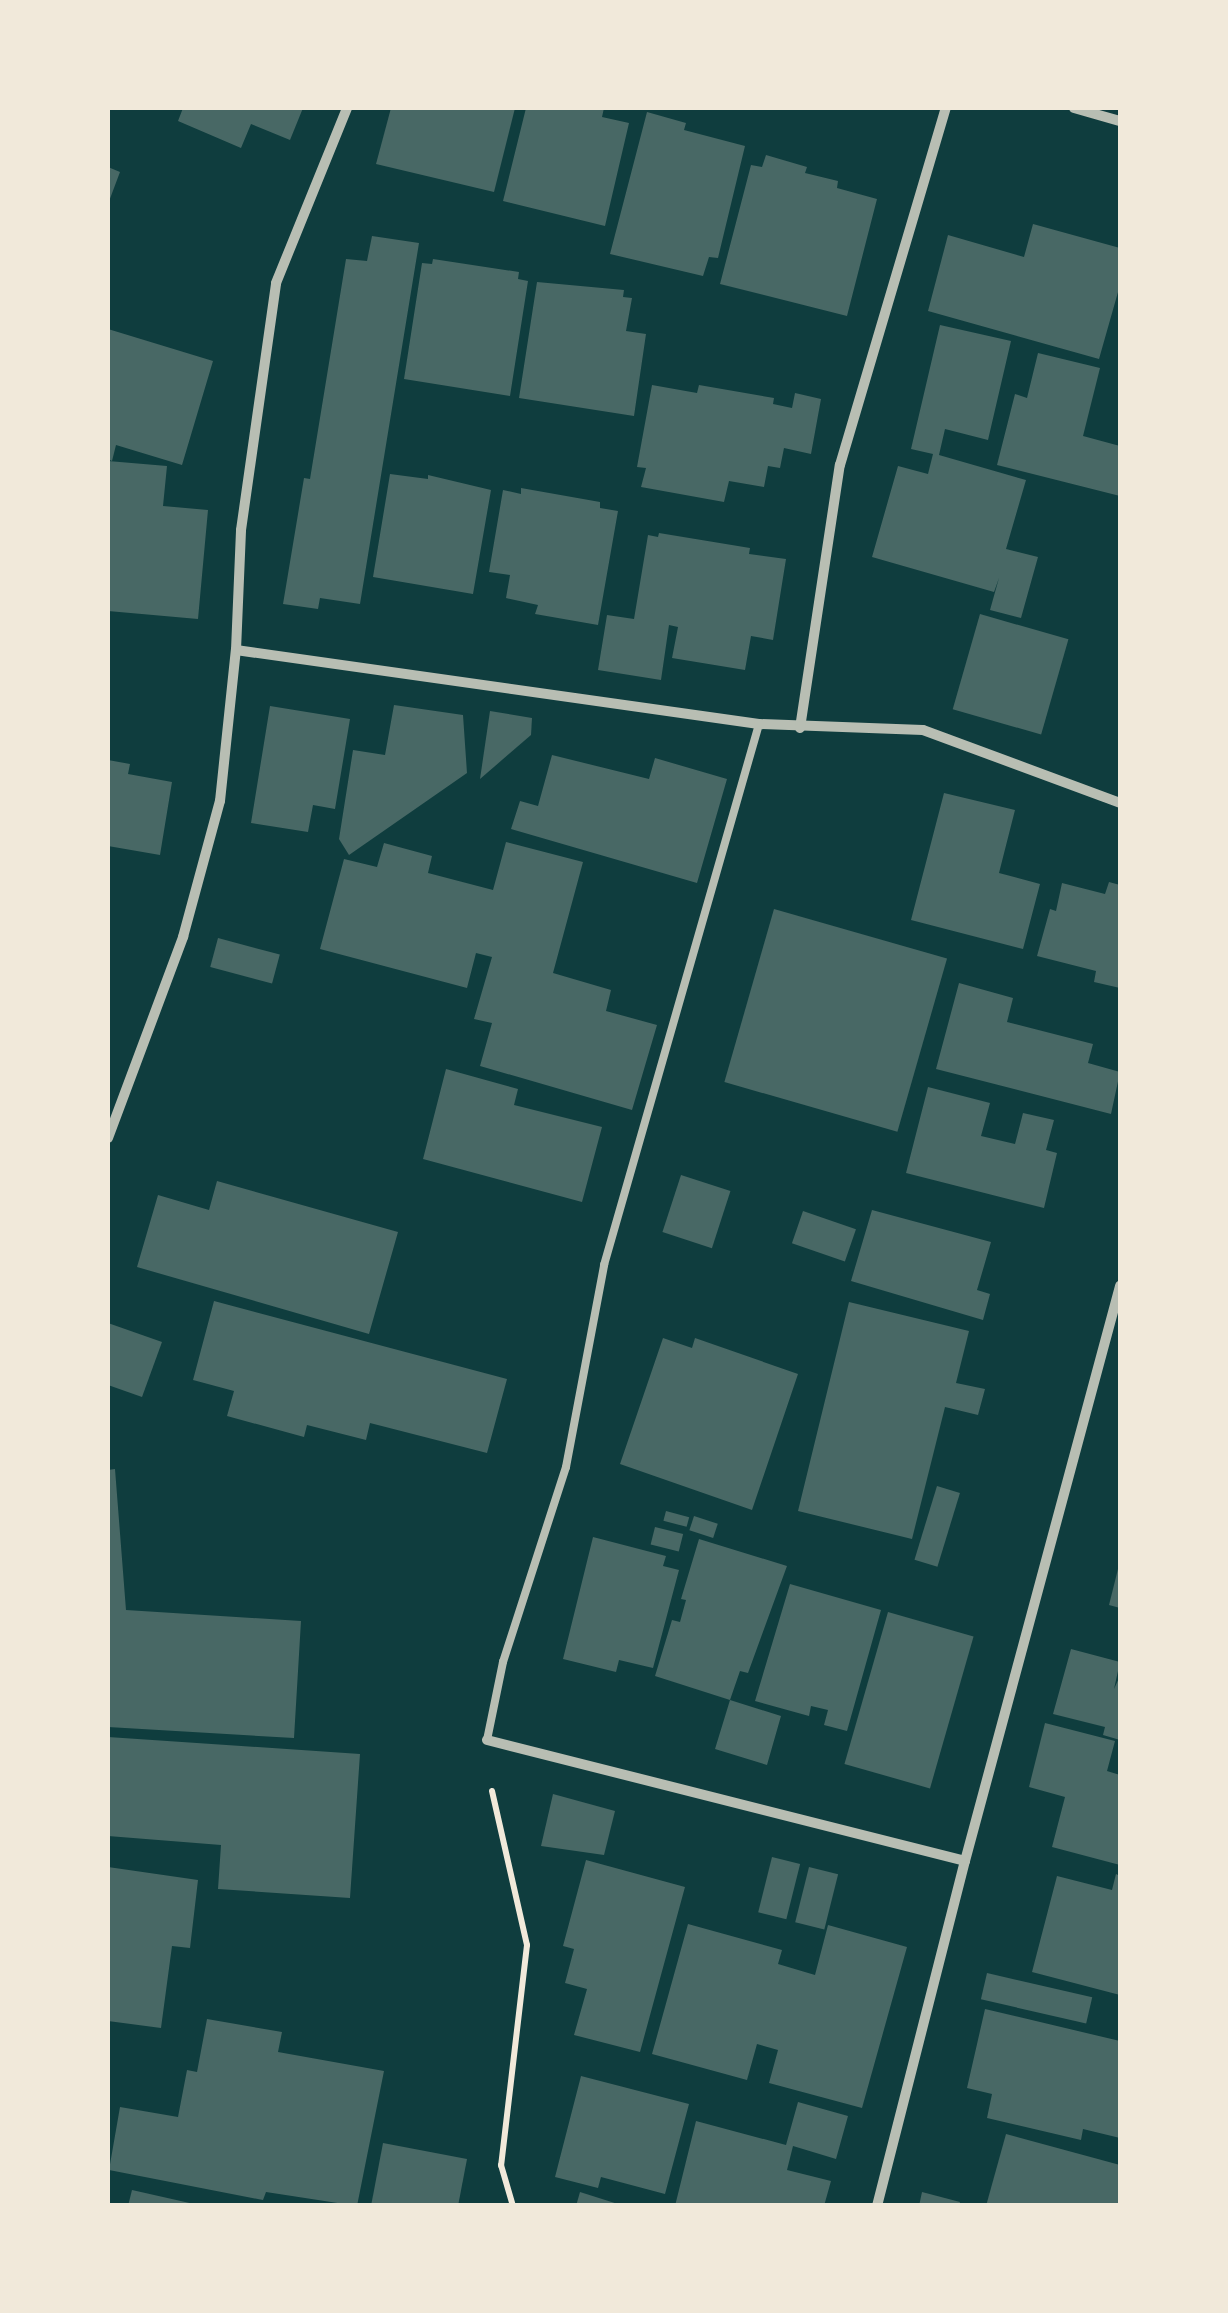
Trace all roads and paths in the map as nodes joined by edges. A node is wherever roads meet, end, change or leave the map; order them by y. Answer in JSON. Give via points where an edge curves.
{"nodes":[{"id":1,"x":347,"y":108,"type":"edge"},
{"id":2,"x":946,"y":108,"type":"edge"},
{"id":3,"x":1074,"y":108,"type":"edge"},
{"id":4,"x":1120,"y":121,"type":"edge"},
{"id":5,"x":236,"y":650,"type":"junction"},
{"id":6,"x":759,"y":724,"type":"junction"},
{"id":7,"x":800,"y":728,"type":"junction"},
{"id":8,"x":1120,"y":803,"type":"edge"},
{"id":9,"x":108,"y":1138,"type":"edge"},
{"id":10,"x":1120,"y":1286,"type":"edge"},
{"id":11,"x":487,"y":1740,"type":"junction"},
{"id":12,"x":964,"y":1861,"type":"junction"},
{"id":13,"x":513,"y":2206,"type":"edge"},
{"id":14,"x":877,"y":2206,"type":"edge"}],
"edges":[{"from":1,"to":5,"type":"street","via":[[276,283],[241,530]]},
{"from":2,"to":7,"type":"street","via":[[840,465]]},
{"from":3,"to":4,"type":"street"},
{"from":5,"to":6,"type":"street"},
{"from":5,"to":9,"type":"street","via":[[220,801],[183,937]]},
{"from":6,"to":7,"type":"street"},
{"from":6,"to":11,"type":"lane","via":[[604,1265],[566,1467],[503,1662]]},
{"from":7,"to":8,"type":"street","via":[[924,730]]},
{"from":10,"to":12,"type":"street"},
{"from":11,"to":12,"type":"street"},
{"from":11,"to":13,"type":"path","via":[[494,1810],[526,1945],[501,2165]]},
{"from":12,"to":14,"type":"street"}]}
